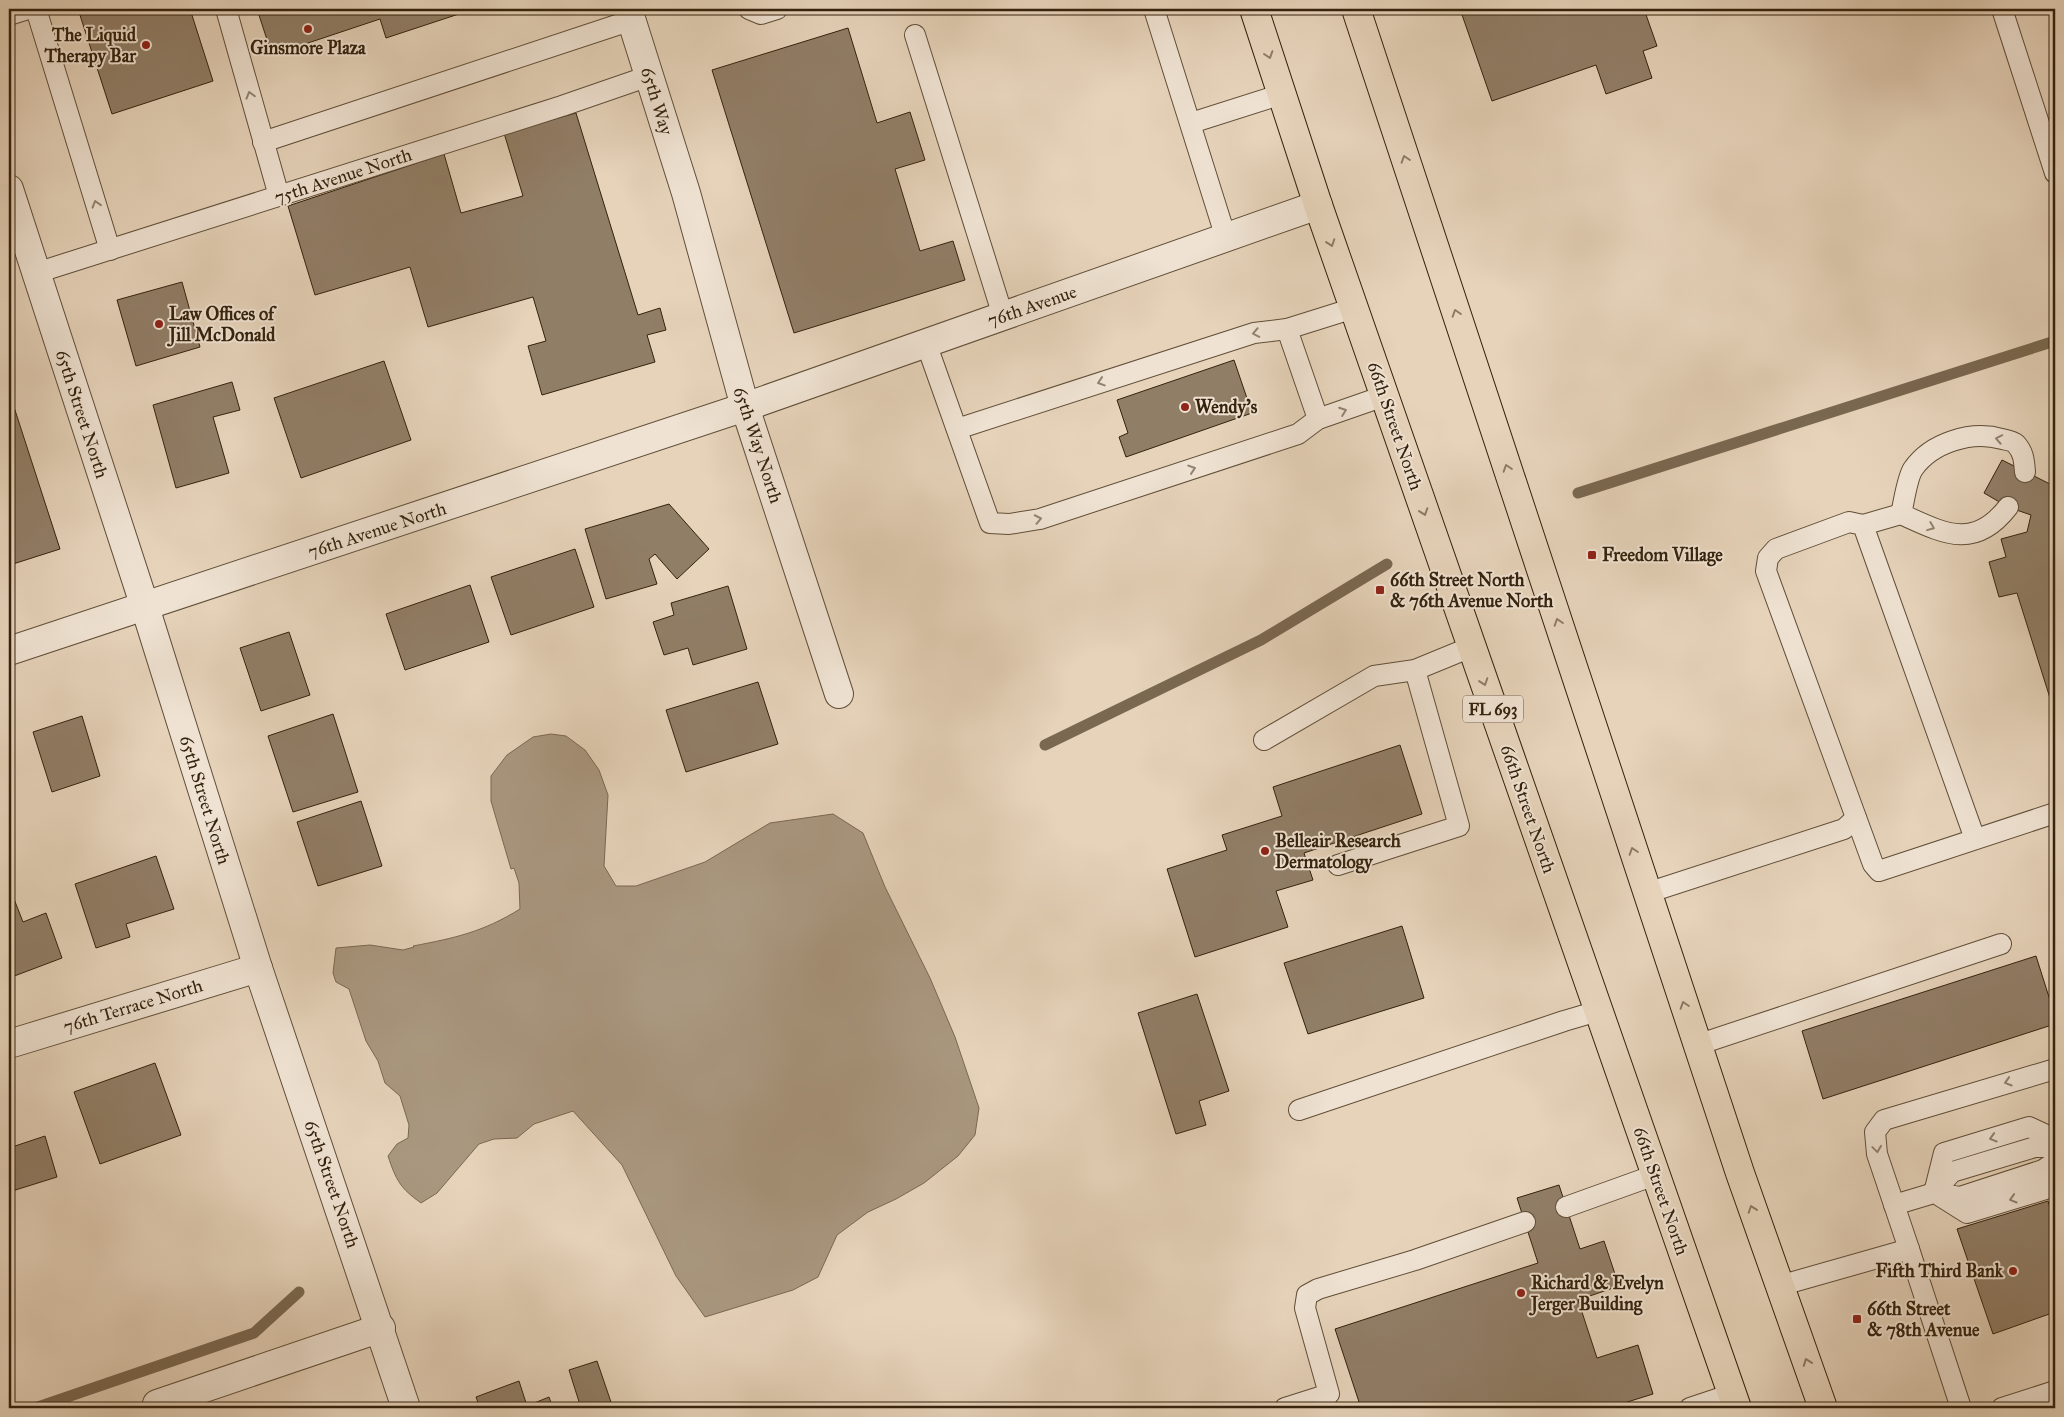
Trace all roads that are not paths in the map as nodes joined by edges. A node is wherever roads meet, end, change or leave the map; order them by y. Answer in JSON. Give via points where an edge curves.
{"nodes":[{"id":1,"x":28,"y":9,"type":"edge"},
{"id":2,"x":36,"y":9,"type":"edge"},
{"id":3,"x":226,"y":9,"type":"edge"},
{"id":4,"x":749,"y":9,"type":"edge"},
{"id":5,"x":777,"y":9,"type":"edge"},
{"id":6,"x":1154,"y":9,"type":"edge"},
{"id":7,"x":1254,"y":9,"type":"edge"},
{"id":8,"x":1356,"y":9,"type":"edge"},
{"id":9,"x":2002,"y":9,"type":"edge"},
{"id":10,"x":630,"y":14,"type":"edge"},
{"id":11,"x":9,"y":16,"type":"edge"},
{"id":12,"x":915,"y":35,"type":"dead end"},
{"id":13,"x":650,"y":76,"type":"junction"},
{"id":14,"x":1282,"y":94,"type":"junction"},
{"id":15,"x":1191,"y":123,"type":"junction"},
{"id":16,"x":263,"y":142,"type":"junction"},
{"id":17,"x":2055,"y":173,"type":"edge"},
{"id":18,"x":9,"y":193,"type":"edge"},
{"id":19,"x":686,"y":193,"type":"joint"},
{"id":20,"x":279,"y":196,"type":"junction"},
{"id":21,"x":1318,"y":205,"type":"junction"},
{"id":22,"x":1226,"y":238,"type":"junction"},
{"id":23,"x":110,"y":250,"type":"junction"},
{"id":24,"x":36,"y":273,"type":"junction"},
{"id":25,"x":1354,"y":308,"type":"junction"},
{"id":26,"x":1003,"y":316,"type":"junction"},
{"id":27,"x":1287,"y":329,"type":"junction"},
{"id":28,"x":926,"y":343,"type":"junction"},
{"id":29,"x":1384,"y":396,"type":"junction"},
{"id":30,"x":745,"y":407,"type":"junction"},
{"id":31,"x":1318,"y":420,"type":"junction"},
{"id":32,"x":957,"y":429,"type":"junction"},
{"id":33,"x":2025,"y":472,"type":"dead end"},
{"id":34,"x":2008,"y":507,"type":"dead end"},
{"id":35,"x":1901,"y":514,"type":"junction"},
{"id":36,"x":1863,"y":525,"type":"junction"},
{"id":37,"x":145,"y":607,"type":"junction"},
{"id":38,"x":1471,"y":646,"type":"junction"},
{"id":39,"x":9,"y":651,"type":"edge"},
{"id":40,"x":1415,"y":670,"type":"junction"},
{"id":41,"x":839,"y":694,"type":"dead end"},
{"id":42,"x":1264,"y":740,"type":"dead end"},
{"id":43,"x":2055,"y":812,"type":"edge"},
{"id":44,"x":1856,"y":818,"type":"junction"},
{"id":45,"x":1975,"y":840,"type":"junction"},
{"id":46,"x":1338,"y":865,"type":"dead end"},
{"id":47,"x":1647,"y":893,"type":"junction"},
{"id":48,"x":2001,"y":944,"type":"dead end"},
{"id":49,"x":258,"y":968,"type":"junction"},
{"id":50,"x":1598,"y":1011,"type":"junction"},
{"id":51,"x":9,"y":1044,"type":"edge"},
{"id":52,"x":1697,"y":1045,"type":"junction"},
{"id":53,"x":2055,"y":1069,"type":"edge"},
{"id":54,"x":1299,"y":1110,"type":"dead end"},
{"id":55,"x":2055,"y":1139,"type":"edge"},
{"id":56,"x":2055,"y":1148,"type":"edge"},
{"id":57,"x":2055,"y":1162,"type":"edge"},
{"id":58,"x":1655,"y":1175,"type":"junction"},
{"id":59,"x":2055,"y":1179,"type":"edge"},
{"id":60,"x":1934,"y":1193,"type":"junction"},
{"id":61,"x":1894,"y":1205,"type":"junction"},
{"id":62,"x":1566,"y":1207,"type":"dead end"},
{"id":63,"x":1525,"y":1222,"type":"dead end"},
{"id":64,"x":1909,"y":1248,"type":"junction"},
{"id":65,"x":1779,"y":1286,"type":"junction"},
{"id":66,"x":381,"y":1328,"type":"junction"},
{"id":67,"x":2055,"y":1391,"type":"edge"},
{"id":68,"x":1331,"y":1401,"type":"edge"},
{"id":69,"x":1734,"y":1401,"type":"edge"},
{"id":70,"x":157,"y":1404,"type":"dead end"},
{"id":71,"x":406,"y":1408,"type":"edge"},
{"id":72,"x":1285,"y":1408,"type":"edge"},
{"id":73,"x":1690,"y":1408,"type":"edge"},
{"id":74,"x":1823,"y":1408,"type":"edge"},
{"id":75,"x":1961,"y":1408,"type":"edge"},
{"id":76,"x":2002,"y":1408,"type":"edge"}],
"edges":[{"from":1,"to":11,"type":"lane"},
{"from":23,"to":2,"type":"lane","one_way":true},
{"from":16,"to":3,"type":"lane","one_way":true},
{"from":4,"to":5,"type":"lane","via":[[761,14]]},
{"from":6,"to":15,"type":"lane"},
{"from":7,"to":14,"type":"main road","name":"66th Street North","number":"FL 693","one_way":true},
{"from":47,"to":8,"type":"main road","one_way":true},
{"from":9,"to":17,"type":"lane"},
{"from":10,"to":13,"type":"street","name":"65th Way"},
{"from":10,"to":16,"type":"lane"},
{"from":12,"to":26,"type":"lane"},
{"from":13,"to":19,"type":"street","name":"65th Way"},
{"from":13,"to":20,"type":"lane","name":"75th Avenue North"},
{"from":14,"to":15,"type":"lane"},
{"from":14,"to":21,"type":"main road","name":"66th Street North","number":"FL 693"},
{"from":15,"to":22,"type":"lane"},
{"from":16,"to":20,"type":"lane"},
{"from":18,"to":24,"type":"street","name":"65th Street North"},
{"from":19,"to":30,"type":"street","name":"65th Way North"},
{"from":20,"to":23,"type":"lane","name":"75th Avenue North"},
{"from":21,"to":22,"type":"street","name":"76th Avenue"},
{"from":21,"to":25,"type":"main road","name":"66th Street North","number":"FL 693","one_way":true},
{"from":22,"to":26,"type":"street","name":"76th Avenue"},
{"from":23,"to":24,"type":"lane","name":"75th Avenue North"},
{"from":24,"to":37,"type":"street","name":"65th Street North"},
{"from":25,"to":27,"type":"lane"},
{"from":25,"to":29,"type":"main road","name":"66th Street North","number":"FL 693"},
{"from":26,"to":28,"type":"street","name":"76th Avenue"},
{"from":27,"to":31,"type":"lane"},
{"from":27,"to":32,"type":"lane","one_way":true,"via":[[1254,333]]},
{"from":28,"to":30,"type":"street","name":"76th Avenue"},
{"from":28,"to":32,"type":"lane"},
{"from":31,"to":29,"type":"lane","one_way":true},
{"from":29,"to":38,"type":"main road","name":"66th Street North","number":"FL 693","one_way":true},
{"from":30,"to":37,"type":"street","name":"76th Avenue North"},
{"from":30,"to":41,"type":"street","name":"65th Way North"},
{"from":32,"to":31,"type":"lane","one_way":true,"via":[[990,523],[1009,524],[1040,519],[1298,434]]},
{"from":33,"to":35,"type":"lane","one_way":true,"via":[[2024,455],[2014,442],[1974,436],[1951,441],[1928,453],[1912,471]]},
{"from":35,"to":34,"type":"lane","one_way":true,"via":[[1947,534],[1963,535],[1982,530],[1998,520]]},
{"from":35,"to":36,"type":"lane"},
{"from":36,"to":44,"type":"lane","via":[[1849,522],[1776,549],[1768,558],[1766,571]]},
{"from":36,"to":45,"type":"lane"},
{"from":37,"to":39,"type":"street","name":"76th Avenue North"},
{"from":37,"to":49,"type":"street","name":"65th Street North"},
{"from":38,"to":40,"type":"lane"},
{"from":38,"to":50,"type":"main road","name":"66th Street North","number":"FL 693","one_way":true},
{"from":40,"to":42,"type":"lane","via":[[1374,676]]},
{"from":40,"to":46,"type":"lane","via":[[1459,826]]},
{"from":43,"to":45,"type":"lane"},
{"from":44,"to":45,"type":"lane","via":[[1873,864],[1879,871]]},
{"from":44,"to":47,"type":"lane","via":[[1844,829]]},
{"from":52,"to":47,"type":"main road","one_way":true},
{"from":48,"to":52,"type":"lane"},
{"from":49,"to":51,"type":"street","name":"76th Terrace North"},
{"from":49,"to":66,"type":"street","name":"65th Street North"},
{"from":50,"to":54,"type":"lane"},
{"from":50,"to":58,"type":"main road","name":"66th Street North","number":"FL 693"},
{"from":65,"to":52,"type":"main road","one_way":true},
{"from":53,"to":61,"type":"lane","one_way":true,"via":[[1884,1120],[1875,1132],[1877,1154]]},
{"from":55,"to":60,"type":"lane","one_way":true,"via":[[2029,1127],[1944,1154]]},
{"from":56,"to":60,"type":"lane","via":[[2035,1147],[1952,1172]]},
{"from":57,"to":60,"type":"lane","via":[[2043,1170],[1960,1197]]},
{"from":58,"to":62,"type":"lane"},
{"from":58,"to":69,"type":"main road","name":"66th Street North","number":"FL 693"},
{"from":59,"to":60,"type":"lane","one_way":true,"via":[[2049,1188],[1967,1213]]},
{"from":60,"to":61,"type":"lane"},
{"from":61,"to":64,"type":"lane"},
{"from":63,"to":68,"type":"lane","via":[[1318,1289],[1307,1296],[1305,1308]]},
{"from":64,"to":65,"type":"lane"},
{"from":64,"to":75,"type":"lane"},
{"from":74,"to":65,"type":"main road","one_way":true},
{"from":66,"to":70,"type":"street"},
{"from":66,"to":71,"type":"street","name":"65th Street North"},
{"from":67,"to":76,"type":"lane"},
{"from":68,"to":72,"type":"lane"},
{"from":69,"to":73,"type":"lane"}]}
